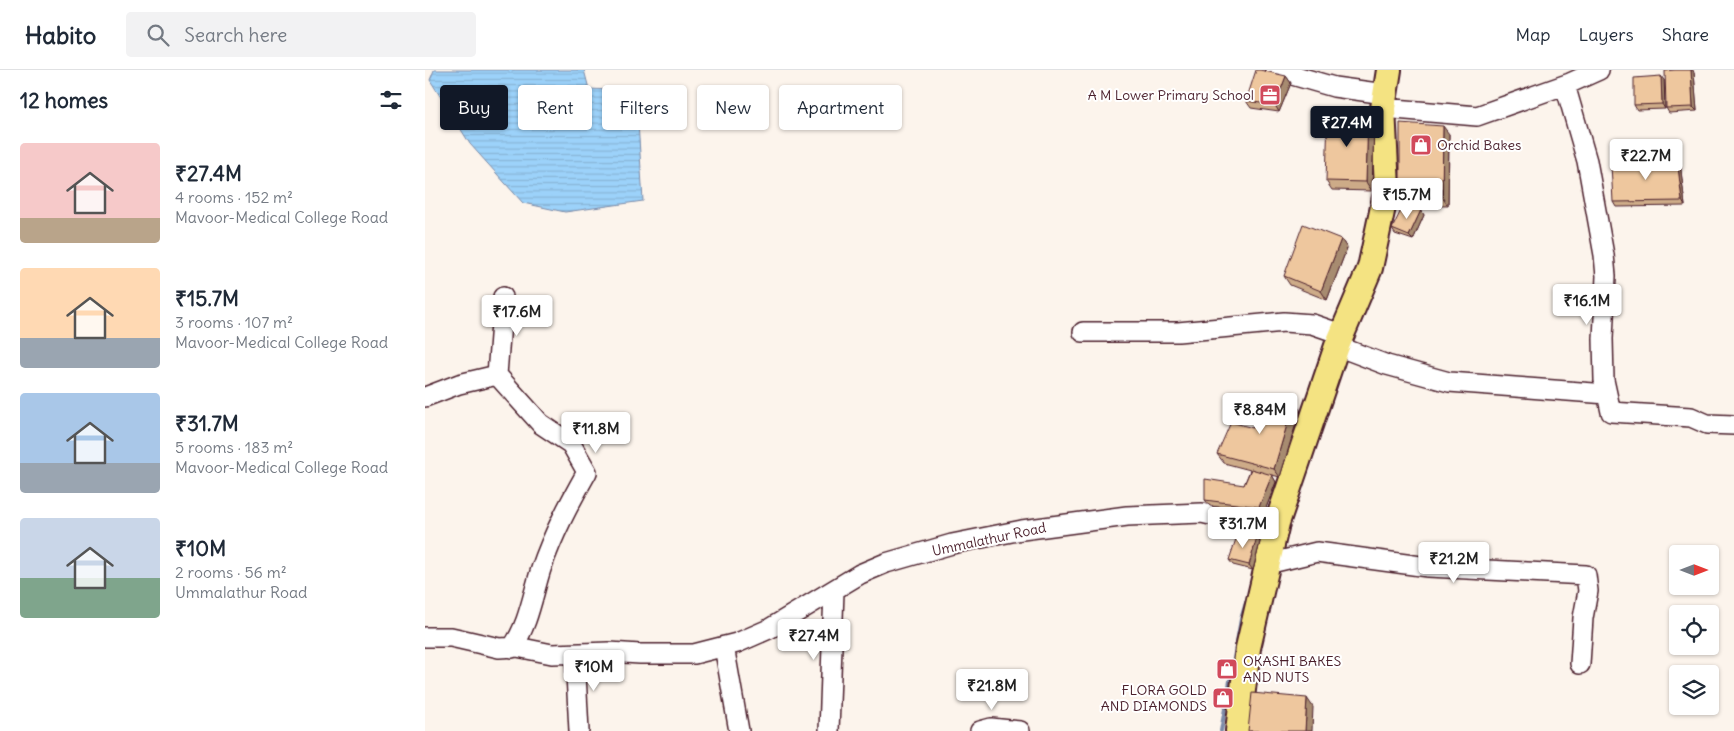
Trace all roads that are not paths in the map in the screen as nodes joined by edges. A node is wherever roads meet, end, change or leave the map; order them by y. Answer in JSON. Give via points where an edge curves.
{"nodes":[{"id":1,"x":1275,"y":70,"type":"edge"},
{"id":2,"x":1389,"y":70,"type":"edge"},
{"id":3,"x":1599,"y":70,"type":"edge"},
{"id":4,"x":1565,"y":85,"type":"junction"},
{"id":5,"x":1384,"y":101,"type":"junction"},
{"id":6,"x":503,"y":297,"type":"dead end"},
{"id":7,"x":1083,"y":332,"type":"dead end"},
{"id":8,"x":1339,"y":340,"type":"junction"},
{"id":9,"x":497,"y":374,"type":"junction"},
{"id":10,"x":1607,"y":394,"type":"junction"},
{"id":11,"x":425,"y":397,"type":"edge"},
{"id":12,"x":1734,"y":425,"type":"edge"},
{"id":13,"x":1277,"y":524,"type":"junction"},
{"id":14,"x":1267,"y":564,"type":"junction"},
{"id":15,"x":835,"y":591,"type":"junction"},
{"id":16,"x":425,"y":637,"type":"edge"},
{"id":17,"x":724,"y":646,"type":"junction"},
{"id":18,"x":512,"y":648,"type":"junction"},
{"id":19,"x":575,"y":655,"type":"junction"},
{"id":20,"x":1580,"y":664,"type":"dead end"},
{"id":21,"x":579,"y":731,"type":"edge"},
{"id":22,"x":739,"y":731,"type":"edge"},
{"id":23,"x":829,"y":731,"type":"edge"},
{"id":24,"x":980,"y":731,"type":"edge"},
{"id":25,"x":1020,"y":731,"type":"edge"},
{"id":26,"x":1238,"y":731,"type":"edge"}],
"edges":[{"from":1,"to":5,"type":"street"},
{"from":2,"to":5,"type":"main road"},
{"from":3,"to":4,"type":"street"},
{"from":4,"to":5,"type":"street","via":[[1477,116]]},
{"from":4,"to":10,"type":"street","via":[[1587,161],[1604,256],[1603,339]]},
{"from":5,"to":8,"type":"main road","via":[[1387,188],[1370,268]]},
{"from":6,"to":9,"type":"street"},
{"from":7,"to":8,"type":"street","via":[[1178,332],[1283,322],[1312,324]]},
{"from":8,"to":10,"type":"street","via":[[1387,365],[1449,382]]},
{"from":8,"to":13,"type":"main road"},
{"from":9,"to":11,"type":"street"},
{"from":9,"to":18,"type":"street","via":[[541,424],[571,444],[587,472],[560,519],[524,630]]},
{"from":10,"to":12,"type":"street","via":[[1611,412],[1691,417],[1707,424]]},
{"from":13,"to":14,"type":"main road"},
{"from":13,"to":15,"type":"street","name":"Ummalathur Road","via":[[1202,513],[1179,513],[1127,516],[1031,529],[952,544],[886,563],[860,574]]},
{"from":14,"to":20,"type":"street","via":[[1317,552],[1428,567],[1586,575],[1588,591]]},
{"from":14,"to":26,"type":"main road","via":[[1248,648]]},
{"from":15,"to":17,"type":"street","name":"Ummalathur Road","via":[[769,629]]},
{"from":15,"to":23,"type":"street"},
{"from":16,"to":18,"type":"street","name":"Ummalathur Road"},
{"from":17,"to":19,"type":"street","name":"Ummalathur Road","via":[[694,654],[609,652]]},
{"from":17,"to":22,"type":"street"},
{"from":18,"to":19,"type":"street","name":"Ummalathur Road"},
{"from":19,"to":21,"type":"street"},
{"from":24,"to":25,"type":"street","via":[[991,728]]}]}
